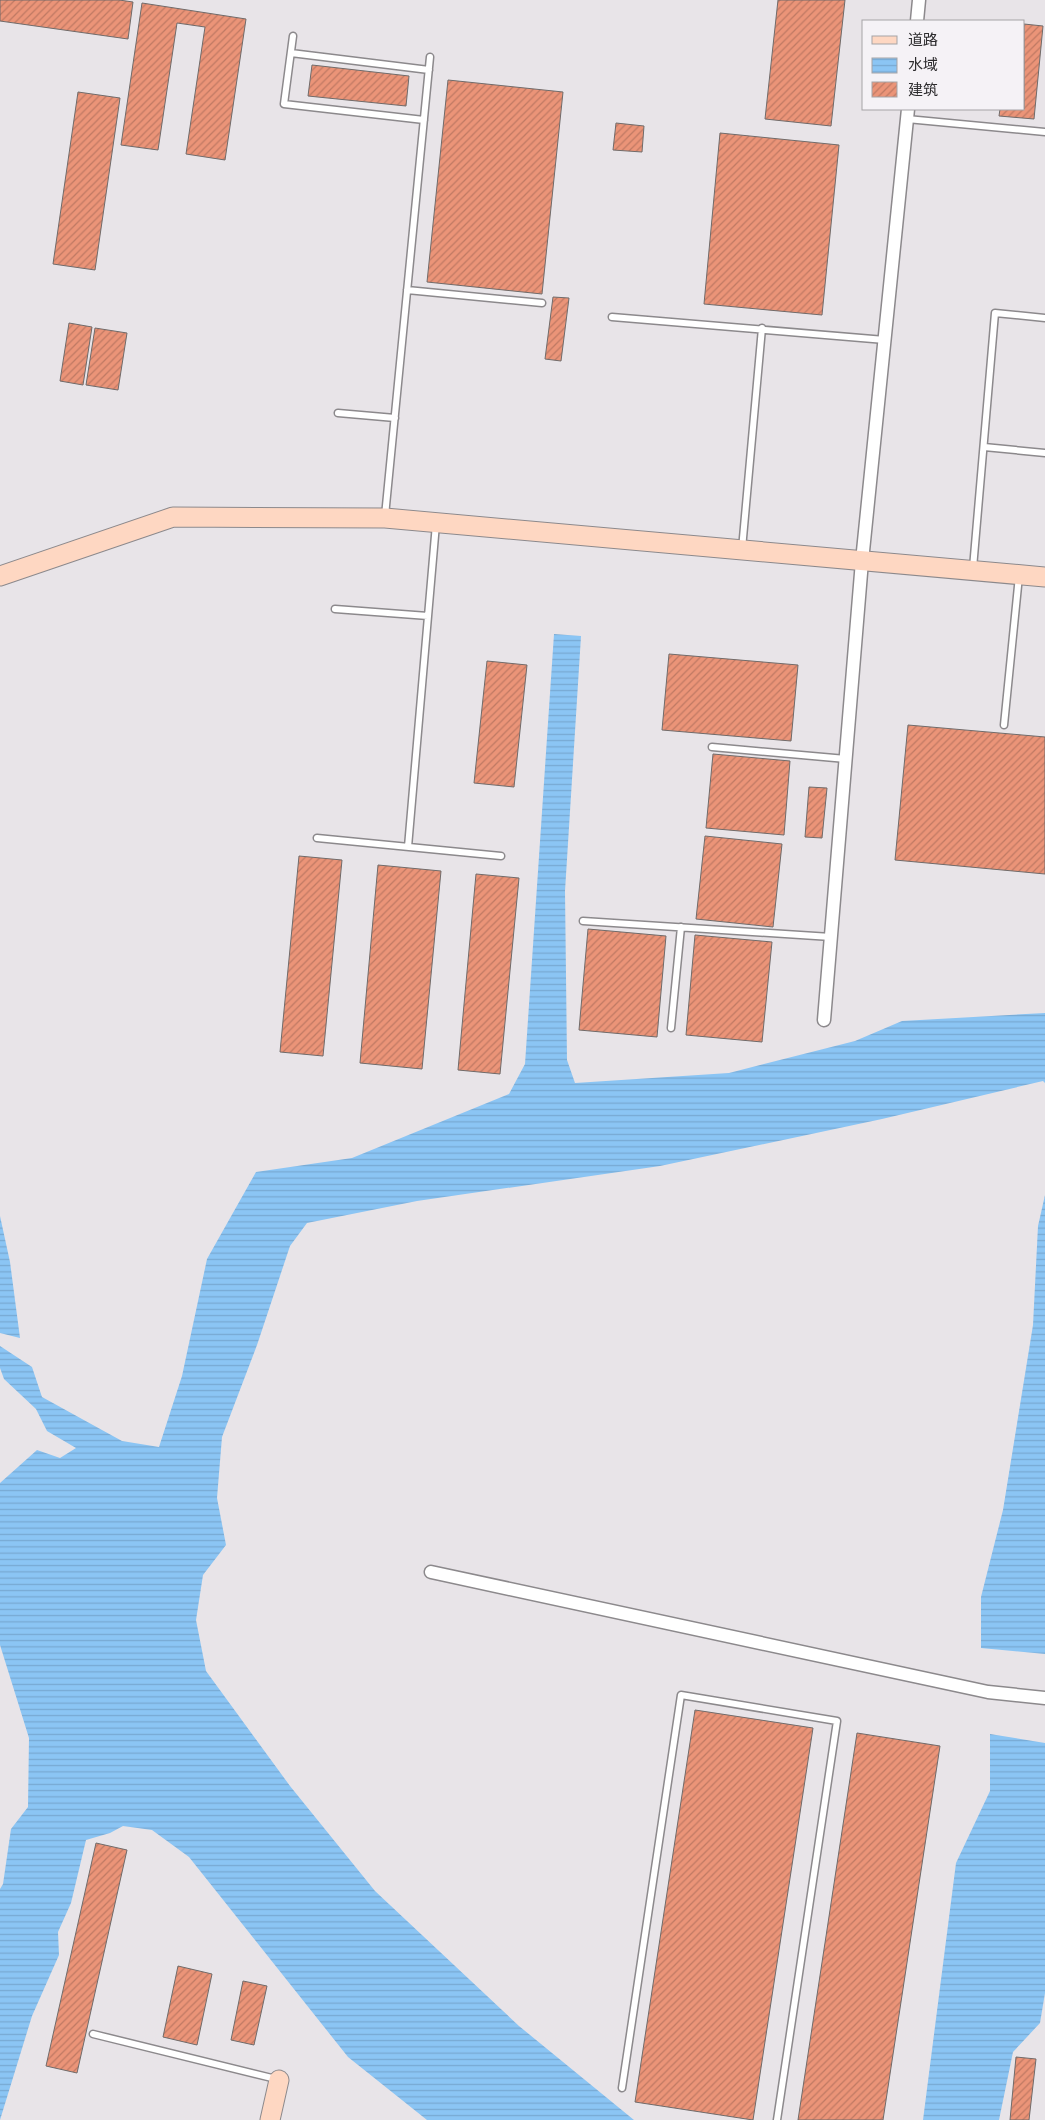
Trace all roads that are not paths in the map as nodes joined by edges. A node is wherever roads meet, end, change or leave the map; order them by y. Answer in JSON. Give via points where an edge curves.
{"nodes":[{"id":1,"x":919,"y":0,"type":"edge"},
{"id":2,"x":917,"y":20,"type":"edge"},
{"id":3,"x":293,"y":36,"type":"dead end"},
{"id":4,"x":291,"y":53,"type":"junction"},
{"id":5,"x":430,"y":57,"type":"dead end"},
{"id":6,"x":429,"y":70,"type":"junction"},
{"id":7,"x":908,"y":114,"type":"edge"},
{"id":8,"x":424,"y":120,"type":"junction"},
{"id":9,"x":1045,"y":132,"type":"edge"},
{"id":10,"x":407,"y":290,"type":"junction"},
{"id":11,"x":542,"y":303,"type":"dead end"},
{"id":12,"x":612,"y":317,"type":"dead end"},
{"id":13,"x":1045,"y":318,"type":"edge"},
{"id":14,"x":762,"y":328,"type":"junction"},
{"id":15,"x":884,"y":340,"type":"junction"},
{"id":16,"x":338,"y":413,"type":"dead end"},
{"id":17,"x":395,"y":418,"type":"junction"},
{"id":18,"x":984,"y":447,"type":"junction"},
{"id":19,"x":1045,"y":453,"type":"edge"},
{"id":20,"x":385,"y":518,"type":"junction"},
{"id":21,"x":436,"y":522,"type":"junction"},
{"id":22,"x":742,"y":550,"type":"junction"},
{"id":23,"x":862,"y":561,"type":"junction"},
{"id":24,"x":973,"y":570,"type":"junction"},
{"id":25,"x":1019,"y":575,"type":"junction"},
{"id":26,"x":0,"y":576,"type":"edge"},
{"id":27,"x":1045,"y":577,"type":"edge"},
{"id":28,"x":335,"y":608,"type":"dead end"},
{"id":29,"x":428,"y":616,"type":"junction"},
{"id":30,"x":1004,"y":725,"type":"dead end"},
{"id":31,"x":712,"y":746,"type":"dead end"},
{"id":32,"x":846,"y":758,"type":"junction"},
{"id":33,"x":317,"y":838,"type":"dead end"},
{"id":34,"x":408,"y":847,"type":"junction"},
{"id":35,"x":502,"y":856,"type":"dead end"},
{"id":36,"x":583,"y":921,"type":"dead end"},
{"id":37,"x":681,"y":927,"type":"junction"},
{"id":38,"x":831,"y":937,"type":"junction"},
{"id":39,"x":824,"y":1020,"type":"dead end"},
{"id":40,"x":671,"y":1028,"type":"dead end"},
{"id":41,"x":431,"y":1572,"type":"dead end"},
{"id":42,"x":1045,"y":1698,"type":"edge"},
{"id":43,"x":93,"y":2034,"type":"dead end"},
{"id":44,"x":279,"y":2080,"type":"joint"},
{"id":45,"x":622,"y":2088,"type":"dead end"},
{"id":46,"x":270,"y":2120,"type":"edge"},
{"id":47,"x":777,"y":2120,"type":"edge"}],
"edges":[{"from":1,"to":2,"type":"street"},
{"from":3,"to":4,"type":"lane"},
{"from":4,"to":6,"type":"lane"},
{"from":4,"to":8,"type":"lane","via":[[284,104]]},
{"from":5,"to":6,"type":"lane"},
{"from":6,"to":8,"type":"lane"},
{"from":7,"to":9,"type":"lane"},
{"from":7,"to":15,"type":"street"},
{"from":8,"to":10,"type":"lane"},
{"from":10,"to":11,"type":"lane"},
{"from":10,"to":17,"type":"lane"},
{"from":12,"to":14,"type":"lane"},
{"from":13,"to":18,"type":"lane","via":[[995,313]]},
{"from":14,"to":15,"type":"lane"},
{"from":14,"to":22,"type":"lane"},
{"from":15,"to":23,"type":"street"},
{"from":16,"to":17,"type":"lane"},
{"from":17,"to":20,"type":"lane"},
{"from":18,"to":19,"type":"lane"},
{"from":18,"to":24,"type":"lane"},
{"from":20,"to":21,"type":"street"},
{"from":20,"to":26,"type":"street","via":[[173,517]]},
{"from":21,"to":22,"type":"street"},
{"from":21,"to":29,"type":"lane"},
{"from":22,"to":23,"type":"street"},
{"from":23,"to":24,"type":"street"},
{"from":23,"to":32,"type":"street"},
{"from":24,"to":25,"type":"street"},
{"from":25,"to":27,"type":"street"},
{"from":25,"to":30,"type":"lane"},
{"from":28,"to":29,"type":"lane"},
{"from":29,"to":34,"type":"lane"},
{"from":31,"to":32,"type":"lane"},
{"from":32,"to":38,"type":"street"},
{"from":33,"to":34,"type":"lane"},
{"from":34,"to":35,"type":"lane"},
{"from":36,"to":37,"type":"lane"},
{"from":37,"to":38,"type":"lane"},
{"from":37,"to":40,"type":"lane"},
{"from":38,"to":39,"type":"street"},
{"from":41,"to":42,"type":"street","via":[[988,1692]]},
{"from":43,"to":44,"type":"lane"},
{"from":44,"to":46,"type":"street"},
{"from":45,"to":47,"type":"lane","via":[[681,1695],[837,1721]]}]}
